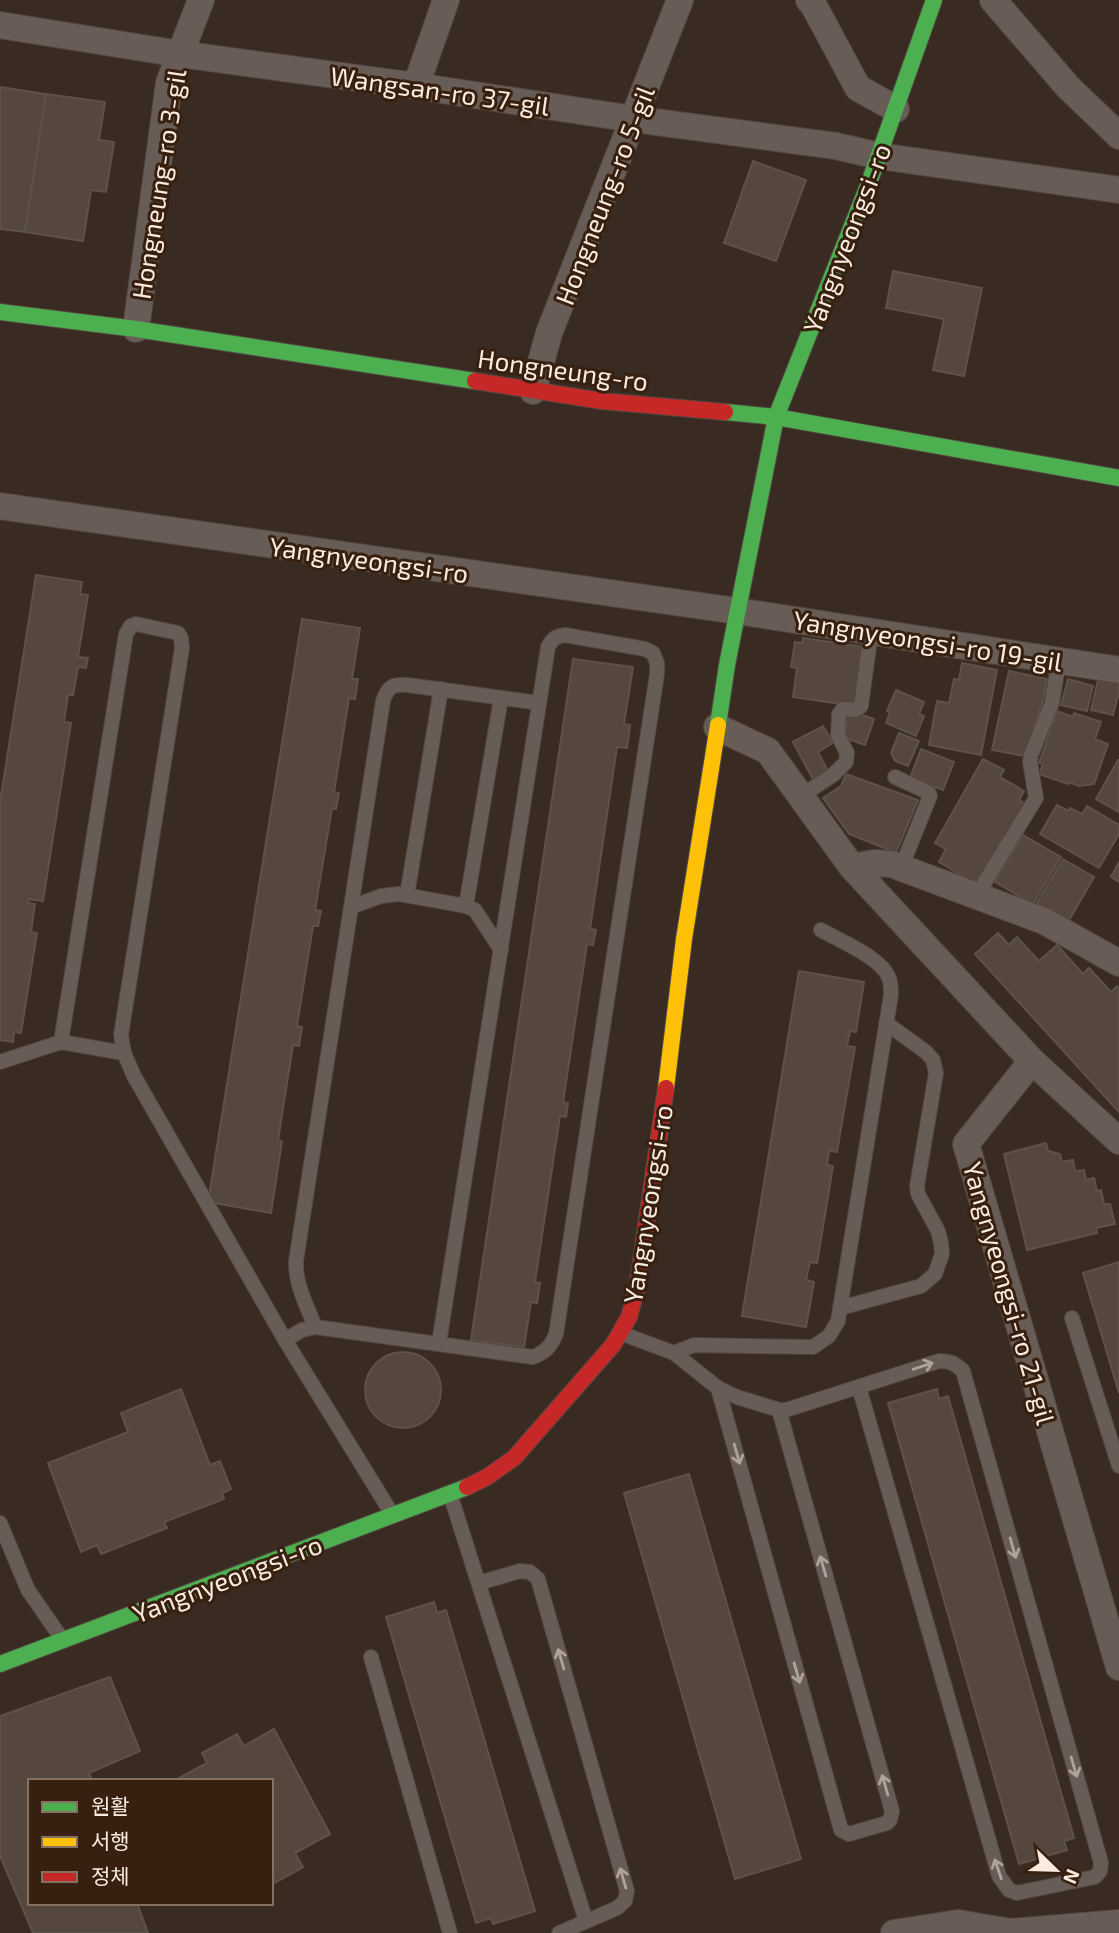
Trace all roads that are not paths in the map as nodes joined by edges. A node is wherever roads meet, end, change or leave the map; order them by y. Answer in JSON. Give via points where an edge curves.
{"nodes":[{"id":1,"x":201,"y":0,"type":"edge"},
{"id":2,"x":446,"y":0,"type":"edge"},
{"id":3,"x":680,"y":0,"type":"edge"},
{"id":4,"x":809,"y":0,"type":"edge"},
{"id":5,"x":934,"y":0,"type":"edge"},
{"id":6,"x":993,"y":0,"type":"edge"},
{"id":7,"x":0,"y":25,"type":"edge"},
{"id":8,"x":180,"y":54,"type":"junction"},
{"id":9,"x":416,"y":86,"type":"junction"},
{"id":10,"x":896,"y":109,"type":"junction"},
{"id":11,"x":634,"y":119,"type":"junction"},
{"id":12,"x":1119,"y":136,"type":"edge"},
{"id":13,"x":879,"y":156,"type":"junction"},
{"id":14,"x":1119,"y":190,"type":"edge"},
{"id":15,"x":0,"y":312,"type":"edge"},
{"id":16,"x":136,"y":329,"type":"junction"},
{"id":17,"x":533,"y":391,"type":"junction"},
{"id":18,"x":776,"y":417,"type":"junction"},
{"id":19,"x":1119,"y":478,"type":"edge"},
{"id":20,"x":0,"y":506,"type":"edge"},
{"id":21,"x":737,"y":611,"type":"junction"},
{"id":22,"x":871,"y":632,"type":"junction"},
{"id":23,"x":1059,"y":660,"type":"junction"},
{"id":24,"x":1119,"y":670,"type":"edge"},
{"id":25,"x":441,"y":689,"type":"junction"},
{"id":26,"x":501,"y":698,"type":"junction"},
{"id":27,"x":539,"y":703,"type":"junction"},
{"id":28,"x":717,"y":727,"type":"junction"},
{"id":29,"x":895,"y":777,"type":"dead end"},
{"id":30,"x":801,"y":796,"type":"junction"},
{"id":31,"x":852,"y":867,"type":"junction"},
{"id":32,"x":901,"y":868,"type":"junction"},
{"id":33,"x":407,"y":895,"type":"junction"},
{"id":34,"x":976,"y":895,"type":"junction"},
{"id":35,"x":466,"y":906,"type":"junction"},
{"id":36,"x":351,"y":907,"type":"junction"},
{"id":37,"x":821,"y":930,"type":"dead end"},
{"id":38,"x":501,"y":950,"type":"junction"},
{"id":39,"x":1119,"y":963,"type":"edge"},
{"id":40,"x":886,"y":1023,"type":"junction"},
{"id":41,"x":61,"y":1042,"type":"junction"},
{"id":42,"x":124,"y":1053,"type":"junction"},
{"id":43,"x":1032,"y":1061,"type":"junction"},
{"id":44,"x":0,"y":1062,"type":"edge"},
{"id":45,"x":1119,"y":1141,"type":"edge"},
{"id":46,"x":840,"y":1308,"type":"junction"},
{"id":47,"x":1072,"y":1318,"type":"dead end"},
{"id":48,"x":316,"y":1327,"type":"junction"},
{"id":49,"x":621,"y":1333,"type":"junction"},
{"id":50,"x":285,"y":1340,"type":"junction"},
{"id":51,"x":439,"y":1343,"type":"junction"},
{"id":52,"x":674,"y":1353,"type":"junction"},
{"id":53,"x":718,"y":1388,"type":"junction"},
{"id":54,"x":859,"y":1388,"type":"junction"},
{"id":55,"x":779,"y":1410,"type":"junction"},
{"id":56,"x":1119,"y":1466,"type":"edge"},
{"id":57,"x":451,"y":1495,"type":"junction"},
{"id":58,"x":393,"y":1515,"type":"junction"},
{"id":59,"x":0,"y":1523,"type":"edge"},
{"id":60,"x":479,"y":1583,"type":"junction"},
{"id":61,"x":63,"y":1640,"type":"junction"},
{"id":62,"x":371,"y":1657,"type":"dead end"},
{"id":63,"x":0,"y":1664,"type":"edge"},
{"id":64,"x":1119,"y":1667,"type":"edge"},
{"id":65,"x":586,"y":1921,"type":"junction"},
{"id":66,"x":1119,"y":1923,"type":"edge"},
{"id":67,"x":1092,"y":1929,"type":"edge"},
{"id":68,"x":450,"y":1933,"type":"edge"},
{"id":69,"x":559,"y":1933,"type":"edge"},
{"id":70,"x":894,"y":1933,"type":"edge"},
{"id":71,"x":1011,"y":1933,"type":"edge"}],
"edges":[{"from":1,"to":8,"type":"street","name":"Hongneung-ro 3-gil"},
{"from":2,"to":9,"type":"street"},
{"from":3,"to":11,"type":"street","name":"Hongneung-ro 5-gil"},
{"from":4,"to":10,"type":"street","name":"Yangnyeongsi-ro","via":[[858,88]]},
{"from":5,"to":10,"type":"main road","name":"Yangnyeongsi-ro"},
{"from":6,"to":12,"type":"street","via":[[1068,87]]},
{"from":7,"to":8,"type":"street","name":"Wangsan-ro 37-gil"},
{"from":8,"to":9,"type":"street","name":"Wangsan-ro 37-gil"},
{"from":8,"to":16,"type":"street","name":"Hongneung-ro 3-gil","via":[[169,83]]},
{"from":9,"to":11,"type":"street","name":"Wangsan-ro 37-gil"},
{"from":10,"to":13,"type":"main road","name":"Yangnyeongsi-ro"},
{"from":11,"to":13,"type":"street","name":"Wangsan-ro 37-gil"},
{"from":11,"to":17,"type":"street","name":"Hongneung-ro 5-gil","via":[[549,333]]},
{"from":13,"to":14,"type":"street","name":"Wangsan-ro 37-gil"},
{"from":13,"to":18,"type":"main road","name":"Yangnyeongsi-ro"},
{"from":15,"to":16,"type":"main road","name":"Hongneung-ro"},
{"from":16,"to":17,"type":"main road","name":"Hongneung-ro"},
{"from":17,"to":18,"type":"main road","name":"Hongneung-ro"},
{"from":18,"to":19,"type":"main road","name":"Hongneung-ro"},
{"from":18,"to":21,"type":"main road","name":"Yangnyeongsi-ro"},
{"from":20,"to":21,"type":"street","name":"Yangnyeongsi-ro"},
{"from":21,"to":22,"type":"street","name":"Yangnyeongsi-ro 19-gil"},
{"from":21,"to":28,"type":"main road","name":"Yangnyeongsi-ro"},
{"from":22,"to":23,"type":"street","name":"Yangnyeongsi-ro 19-gil"},
{"from":22,"to":30,"type":"lane","via":[[861,705],[839,714],[838,735],[848,758],[833,775]]},
{"from":23,"to":24,"type":"street","name":"Yangnyeongsi-ro 19-gil"},
{"from":23,"to":34,"type":"lane","via":[[1052,703],[1031,754],[1036,798]]},
{"from":25,"to":26,"type":"lane"},
{"from":25,"to":33,"type":"lane"},
{"from":25,"to":36,"type":"lane","via":[[396,684],[386,691]]},
{"from":26,"to":27,"type":"lane"},
{"from":26,"to":35,"type":"lane"},
{"from":27,"to":38,"type":"lane"},
{"from":27,"to":51,"type":"lane","via":[[548,647],[558,636],[645,649],[657,663],[556,1334],[544,1353],[533,1357]]},
{"from":28,"to":30,"type":"street","via":[[768,751]]},
{"from":28,"to":49,"type":"main road","name":"Yangnyeongsi-ro","via":[[637,1288]]},
{"from":29,"to":32,"type":"lane","via":[[930,796]]},
{"from":30,"to":31,"type":"street"},
{"from":31,"to":32,"type":"street","via":[[882,862]]},
{"from":31,"to":43,"type":"street"},
{"from":32,"to":34,"type":"street"},
{"from":33,"to":35,"type":"lane"},
{"from":33,"to":36,"type":"lane","via":[[389,894]]},
{"from":34,"to":39,"type":"street","via":[[1044,921]]},
{"from":35,"to":38,"type":"lane","via":[[475,910]]},
{"from":36,"to":48,"type":"lane","via":[[296,1261],[298,1284]]},
{"from":37,"to":40,"type":"lane","via":[[885,971],[891,995]]},
{"from":38,"to":51,"type":"lane"},
{"from":40,"to":46,"type":"lane"},
{"from":40,"to":46,"type":"lane","via":[[933,1060],[936,1073],[916,1186],[938,1231],[942,1254],[935,1274],[921,1286]]},
{"from":41,"to":42,"type":"lane"},
{"from":41,"to":42,"type":"lane","via":[[126,634],[136,624],[178,633],[182,648],[121,1035]]},
{"from":41,"to":44,"type":"lane"},
{"from":42,"to":50,"type":"lane"},
{"from":43,"to":45,"type":"street"},
{"from":43,"to":64,"type":"street","name":"Yangnyeongsi-ro 21-gil","via":[[966,1144]]},
{"from":46,"to":52,"type":"lane","via":[[835,1329],[813,1347],[694,1345]]},
{"from":47,"to":56,"type":"lane"},
{"from":48,"to":50,"type":"lane"},
{"from":48,"to":51,"type":"lane"},
{"from":49,"to":52,"type":"lane"},
{"from":49,"to":57,"type":"main road","name":"Yangnyeongsi-ro","via":[[514,1458]]},
{"from":50,"to":58,"type":"lane"},
{"from":52,"to":53,"type":"lane"},
{"from":53,"to":55,"type":"lane"},
{"from":53,"to":55,"type":"lane","one_way":true,"via":[[841,1830],[849,1834],[887,1823],[892,1811]]},
{"from":54,"to":54,"type":"lane","one_way":true,"via":[[939,1361],[949,1361],[963,1371],[1101,1863],[1095,1877],[1017,1893],[999,1876]]},
{"from":54,"to":55,"type":"lane"},
{"from":57,"to":58,"type":"main road","name":"Yangnyeongsi-ro"},
{"from":57,"to":60,"type":"lane"},
{"from":58,"to":61,"type":"main road","name":"Yangnyeongsi-ro"},
{"from":59,"to":61,"type":"lane","via":[[28,1590]]},
{"from":60,"to":65,"type":"lane"},
{"from":65,"to":60,"type":"lane","one_way":true,"via":[[617,1908],[627,1891],[538,1579],[520,1571]]},
{"from":61,"to":63,"type":"main road","name":"Yangnyeongsi-ro"},
{"from":62,"to":68,"type":"lane"},
{"from":65,"to":69,"type":"lane"},
{"from":66,"to":67,"type":"street"},
{"from":67,"to":71,"type":"street"},
{"from":70,"to":71,"type":"street","via":[[958,1923]]}]}
